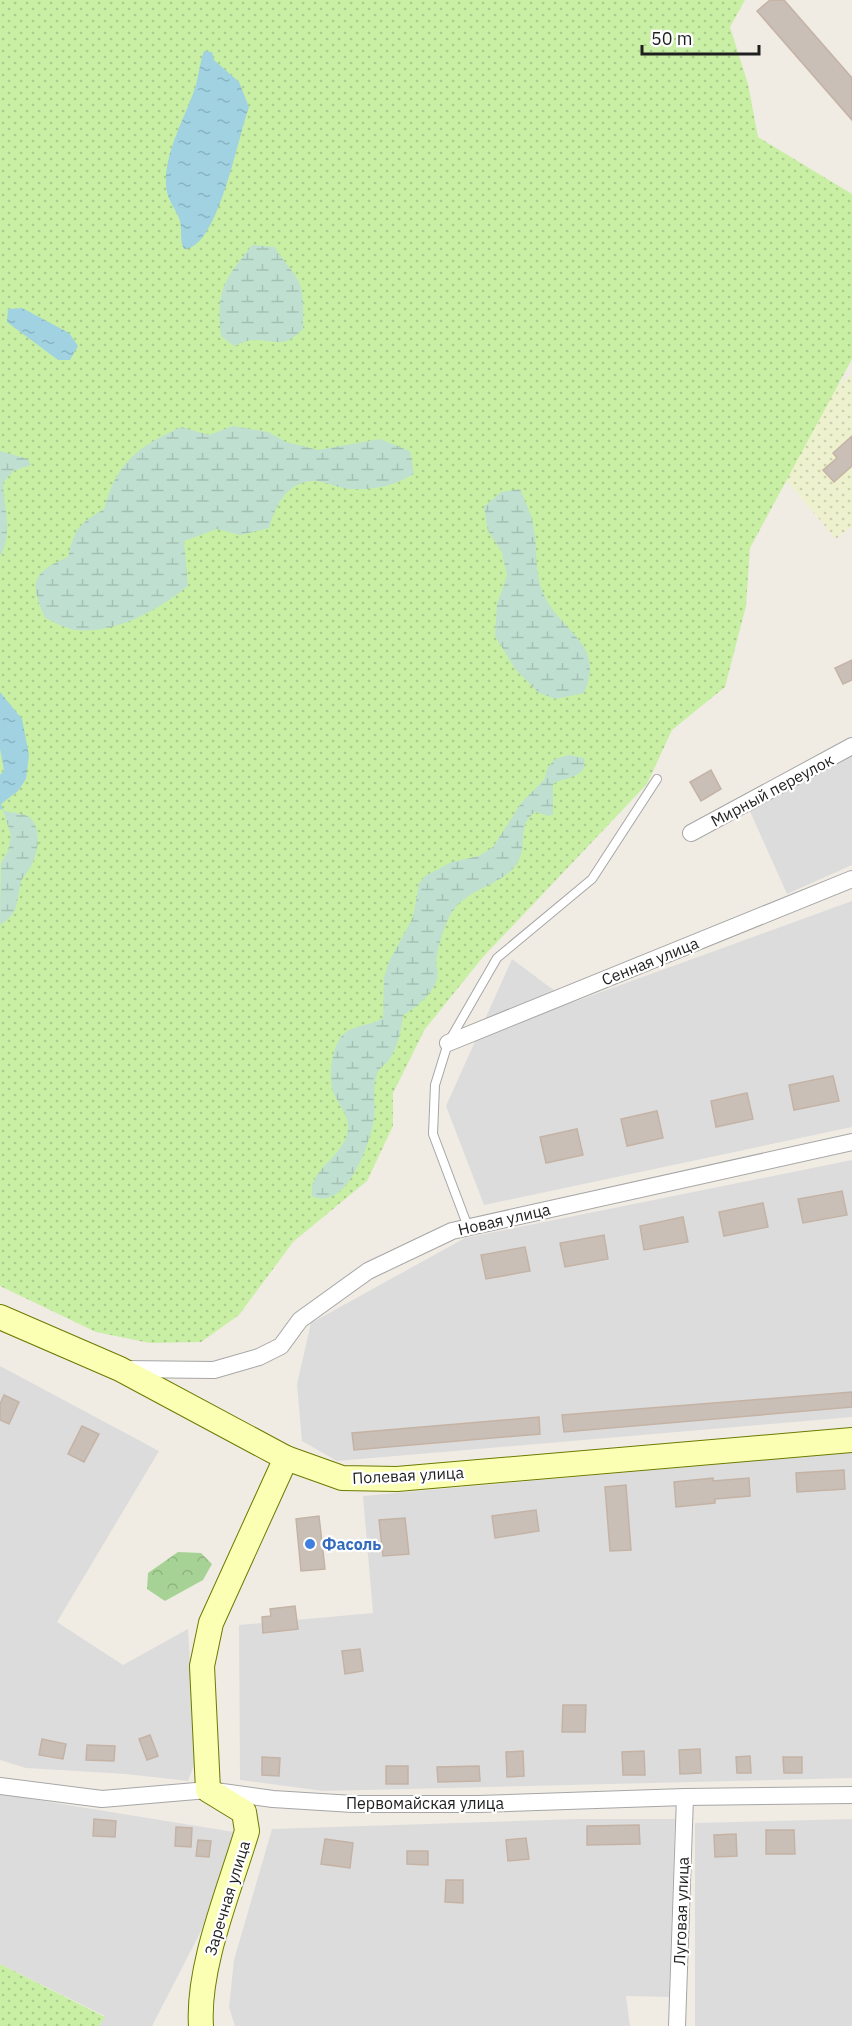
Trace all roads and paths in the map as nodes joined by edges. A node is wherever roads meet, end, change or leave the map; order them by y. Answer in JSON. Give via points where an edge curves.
{"nodes":[{"id":1,"x":852,"y":746,"type":"edge"},
{"id":2,"x":657,"y":779,"type":"dead end"},
{"id":3,"x":691,"y":833,"type":"dead end"},
{"id":4,"x":852,"y":879,"type":"edge"},
{"id":5,"x":448,"y":1043,"type":"junction"},
{"id":6,"x":852,"y":1142,"type":"edge"},
{"id":7,"x":468,"y":1227,"type":"junction"},
{"id":8,"x":0,"y":1317,"type":"edge"},
{"id":9,"x":120,"y":1369,"type":"junction"},
{"id":10,"x":852,"y":1440,"type":"edge"},
{"id":11,"x":286,"y":1458,"type":"junction"},
{"id":12,"x":0,"y":1786,"type":"edge"},
{"id":13,"x":208,"y":1790,"type":"junction"},
{"id":14,"x":852,"y":1795,"type":"edge"},
{"id":15,"x":685,"y":1797,"type":"junction"},
{"id":16,"x":201,"y":2026,"type":"edge"},
{"id":17,"x":677,"y":2026,"type":"edge"}],
"edges":[{"from":1,"to":3,"type":"street","name":"Мирный переулок"},
{"from":2,"to":5,"type":"lane","via":[[592,879],[497,958]]},
{"from":4,"to":5,"type":"street","name":"Сенная улица"},
{"from":5,"to":7,"type":"lane","via":[[435,1085],[433,1134]]},
{"from":6,"to":7,"type":"street","name":"Новая улица"},
{"from":7,"to":9,"type":"street","name":"Новая улица","via":[[368,1271],[300,1320],[281,1346],[259,1357],[214,1370]]},
{"from":8,"to":9,"type":"street","name":"Полевая улица"},
{"from":9,"to":11,"type":"street","name":"Полевая улица"},
{"from":10,"to":11,"type":"street","name":"Полевая улица","via":[[397,1479],[342,1478]]},
{"from":11,"to":13,"type":"street","via":[[211,1623],[202,1666]]},
{"from":12,"to":13,"type":"street","name":"Первомайская улица","via":[[102,1799]]},
{"from":13,"to":15,"type":"street","name":"Первомайская улица","via":[[353,1804]]},
{"from":13,"to":16,"type":"street","name":"Заречная улица","via":[[244,1812],[247,1831],[208,1960]]},
{"from":14,"to":15,"type":"street","name":"Первомайская улица"},
{"from":15,"to":17,"type":"street","name":"Луговая улица"}]}
